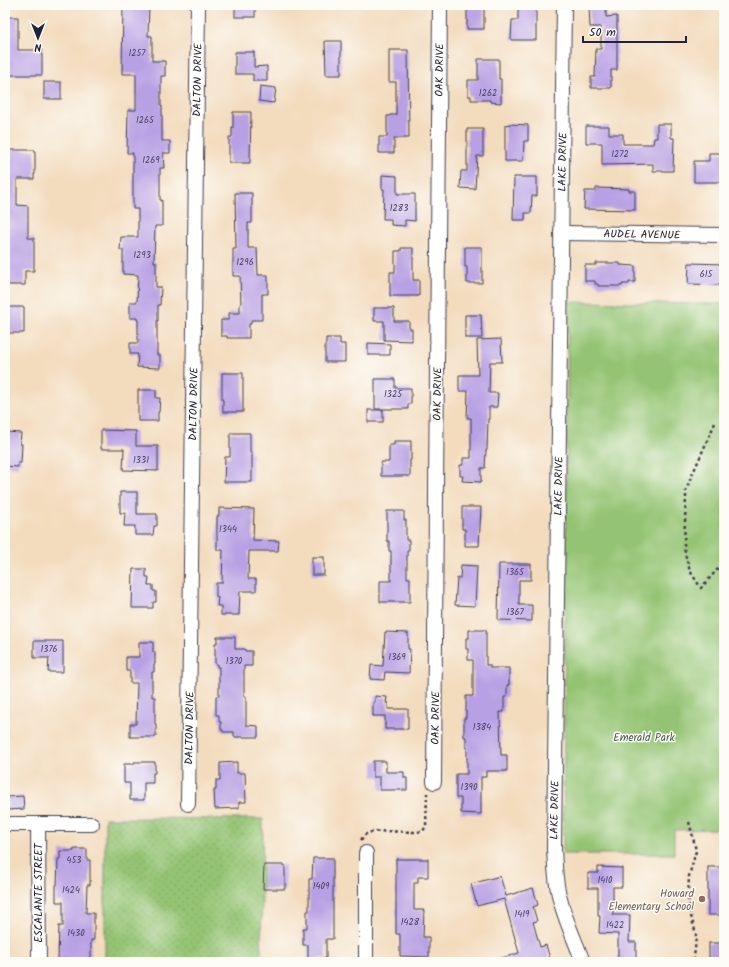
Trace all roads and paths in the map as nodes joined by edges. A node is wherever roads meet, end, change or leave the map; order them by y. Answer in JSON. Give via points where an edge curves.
{"nodes":[{"id":1,"x":198,"y":5,"type":"edge"},
{"id":2,"x":440,"y":5,"type":"edge"},
{"id":3,"x":564,"y":5,"type":"edge"},
{"id":4,"x":561,"y":233,"type":"junction"},
{"id":5,"x":724,"y":235,"type":"edge"},
{"id":6,"x":715,"y":423,"type":"dead end"},
{"id":7,"x":724,"y":562,"type":"edge"},
{"id":8,"x":434,"y":782,"type":"joint"},
{"id":9,"x":188,"y":804,"type":"dead end"},
{"id":10,"x":688,"y":822,"type":"dead end"},
{"id":11,"x":5,"y":824,"type":"edge"},
{"id":12,"x":38,"y":824,"type":"junction"},
{"id":13,"x":92,"y":824,"type":"dead end"},
{"id":14,"x":364,"y":848,"type":"joint"},
{"id":15,"x":38,"y":962,"type":"edge"},
{"id":16,"x":366,"y":962,"type":"edge"},
{"id":17,"x":583,"y":962,"type":"edge"},
{"id":18,"x":693,"y":962,"type":"edge"}],
"edges":[{"from":1,"to":9,"type":"street","name":"DALTON DRIVE"},
{"from":2,"to":8,"type":"street","name":"OAK DRIVE"},
{"from":3,"to":4,"type":"street","name":"LAKE DRIVE"},
{"from":4,"to":5,"type":"street","name":"AUDEL AVENUE"},
{"from":4,"to":17,"type":"street","name":"LAKE DRIVE","via":[[554,849],[559,895]]},
{"from":6,"to":7,"type":"path","via":[[686,491],[684,545],[688,566],[700,588]]},
{"from":8,"to":14,"type":"path","via":[[427,793],[426,826],[423,831],[372,832],[362,838]]},
{"from":10,"to":18,"type":"path","via":[[696,852],[689,876],[688,896],[696,934]]},
{"from":11,"to":12,"type":"street"},
{"from":12,"to":13,"type":"street"},
{"from":12,"to":15,"type":"street","name":"ESCALANTE STREET"},
{"from":14,"to":16,"type":"street"}]}
